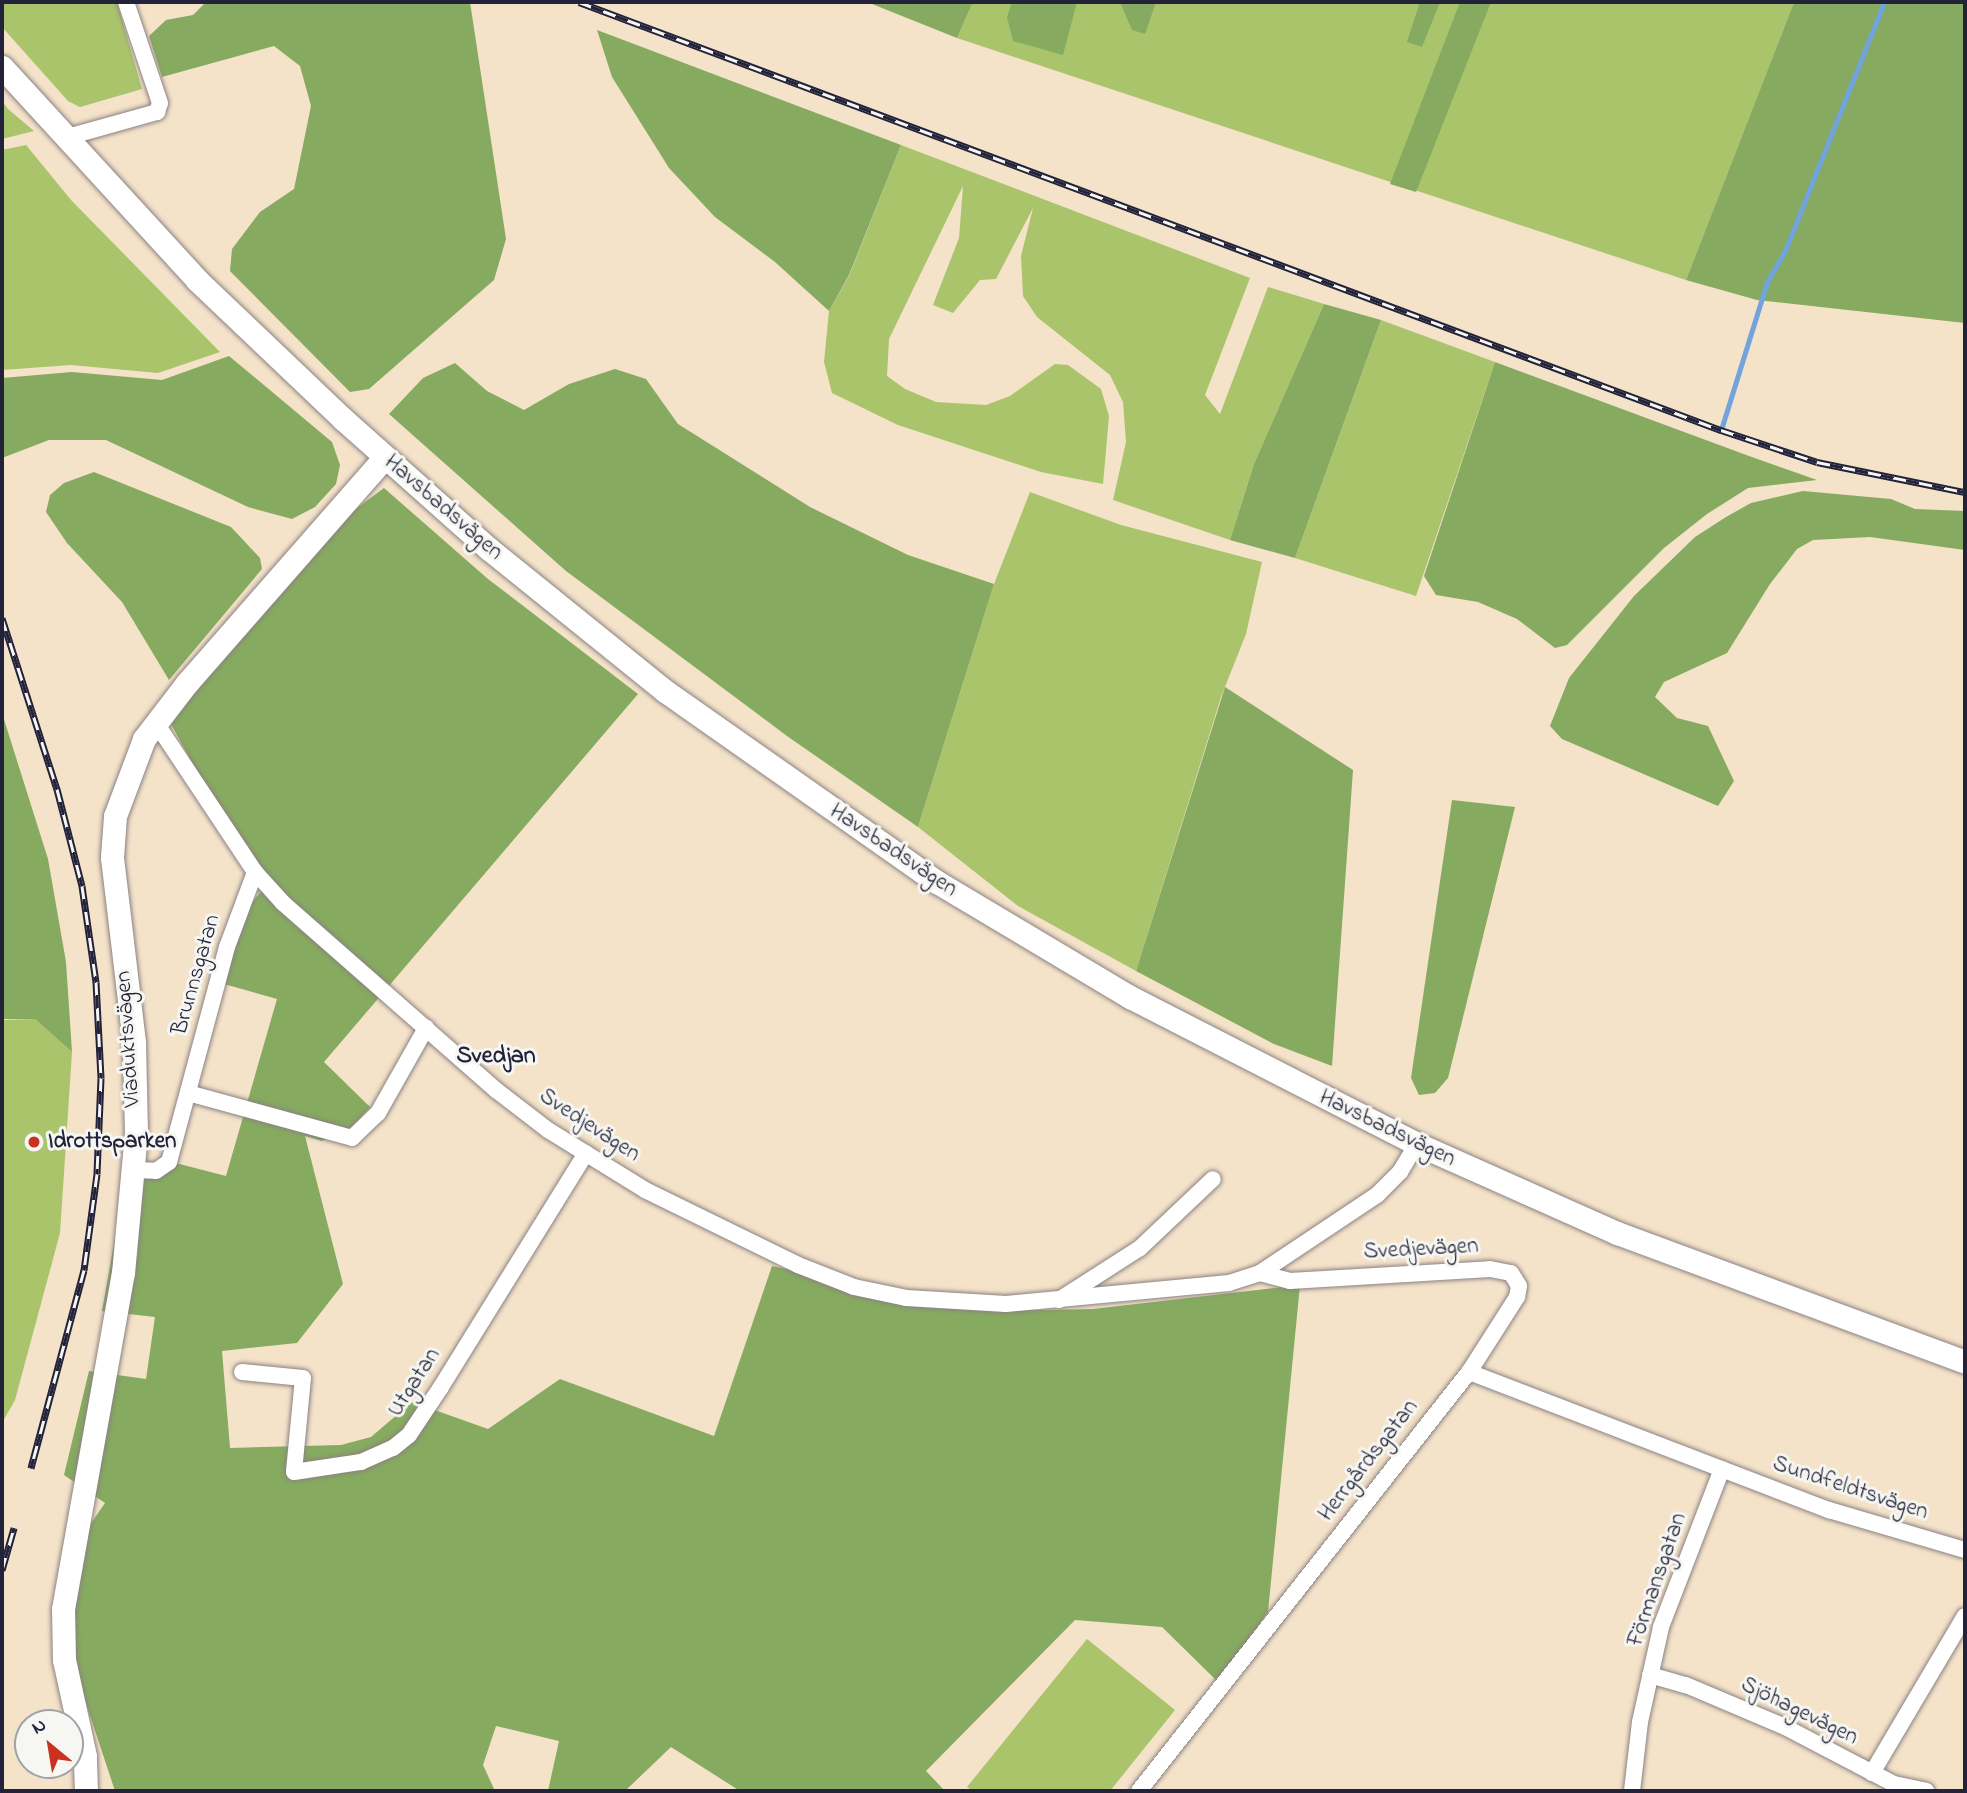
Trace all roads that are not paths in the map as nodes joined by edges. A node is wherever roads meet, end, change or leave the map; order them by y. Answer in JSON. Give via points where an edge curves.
{"nodes":[{"id":1,"x":126,"y":2,"type":"edge"},
{"id":2,"x":2,"y":67,"type":"edge"},
{"id":3,"x":64,"y":138,"type":"junction"},
{"id":4,"x":385,"y":457,"type":"junction"},
{"id":5,"x":156,"y":723,"type":"junction"},
{"id":6,"x":256,"y":872,"type":"junction"},
{"id":7,"x":426,"y":1028,"type":"junction"},
{"id":8,"x":188,"y":1093,"type":"junction"},
{"id":9,"x":1417,"y":1144,"type":"junction"},
{"id":10,"x":586,"y":1153,"type":"junction"},
{"id":11,"x":133,"y":1170,"type":"junction"},
{"id":12,"x":1213,"y":1179,"type":"dead end"},
{"id":13,"x":1260,"y":1273,"type":"junction"},
{"id":14,"x":1057,"y":1302,"type":"junction"},
{"id":15,"x":1965,"y":1362,"type":"edge"},
{"id":16,"x":242,"y":1372,"type":"dead end"},
{"id":17,"x":1469,"y":1372,"type":"junction"},
{"id":18,"x":1721,"y":1469,"type":"junction"},
{"id":19,"x":1965,"y":1550,"type":"edge"},
{"id":20,"x":1965,"y":1616,"type":"edge"},
{"id":21,"x":1650,"y":1675,"type":"junction"},
{"id":22,"x":1872,"y":1773,"type":"junction"},
{"id":23,"x":1898,"y":1788,"type":"edge"},
{"id":24,"x":86,"y":1791,"type":"edge"},
{"id":25,"x":1139,"y":1791,"type":"edge"},
{"id":26,"x":1632,"y":1791,"type":"edge"},
{"id":27,"x":1926,"y":1791,"type":"edge"}],
"edges":[{"from":1,"to":3,"type":"street","via":[[160,103],[157,112]]},
{"from":2,"to":3,"type":"main road","name":"Havsbadsvägen"},
{"from":3,"to":4,"type":"main road","name":"Havsbadsvägen","via":[[197,280]]},
{"from":4,"to":5,"type":"main road","name":"Viaduktsvägen"},
{"from":4,"to":9,"type":"main road","name":"Havsbadsvägen","via":[[594,635],[856,828],[1130,997]]},
{"from":5,"to":6,"type":"street","name":"Svedjevägen"},
{"from":5,"to":11,"type":"main road","name":"Viaduktsvägen","via":[[126,777],[112,857],[134,1042]]},
{"from":6,"to":7,"type":"street","name":"Svedjevägen","via":[[283,903]]},
{"from":6,"to":8,"type":"street","name":"Brunnsgatan","via":[[227,947]]},
{"from":7,"to":8,"type":"street","via":[[378,1113],[363,1132],[344,1138]]},
{"from":7,"to":10,"type":"street","name":"Svedjevägen","via":[[507,1098]]},
{"from":8,"to":11,"type":"street","name":"Brunnsgatan","via":[[169,1162],[156,1171]]},
{"from":9,"to":13,"type":"street","name":"Svedjevägen","via":[[1400,1172],[1377,1195]]},
{"from":9,"to":15,"type":"main road","name":"Havsbadsvägen","via":[[1617,1233]]},
{"from":10,"to":14,"type":"street","name":"Svedjevägen","via":[[646,1190],[798,1265],[854,1287],[958,1304]]},
{"from":10,"to":16,"type":"street","name":"Utgatan","via":[[409,1435],[393,1448],[361,1462],[294,1472],[303,1378]]},
{"from":11,"to":24,"type":"main road","name":"Viaduktsvägen","via":[[121,1285],[63,1609],[64,1660],[85,1756]]},
{"from":12,"to":14,"type":"street","via":[[1140,1248]]},
{"from":13,"to":14,"type":"street","name":"Svedjevägen","via":[[1176,1291]]},
{"from":13,"to":17,"type":"street","name":"Svedjevägen","via":[[1290,1282],[1489,1269],[1511,1273],[1519,1286],[1517,1297]]},
{"from":17,"to":18,"type":"street"},
{"from":17,"to":25,"type":"street","name":"Herrgårdsgatan"},
{"from":18,"to":19,"type":"street","name":"Sundfeldtsvägen","via":[[1829,1510]]},
{"from":18,"to":21,"type":"street","name":"Förmansgatan","via":[[1661,1627]]},
{"from":20,"to":22,"type":"street"},
{"from":21,"to":22,"type":"street","name":"Sjöhagevägen","via":[[1686,1685],[1784,1727]]},
{"from":21,"to":26,"type":"street","name":"Förmansgatan"},
{"from":22,"to":23,"type":"street","name":"Sjöhagevägen"},
{"from":23,"to":27,"type":"street","name":"Sjöhagevägen"}]}
